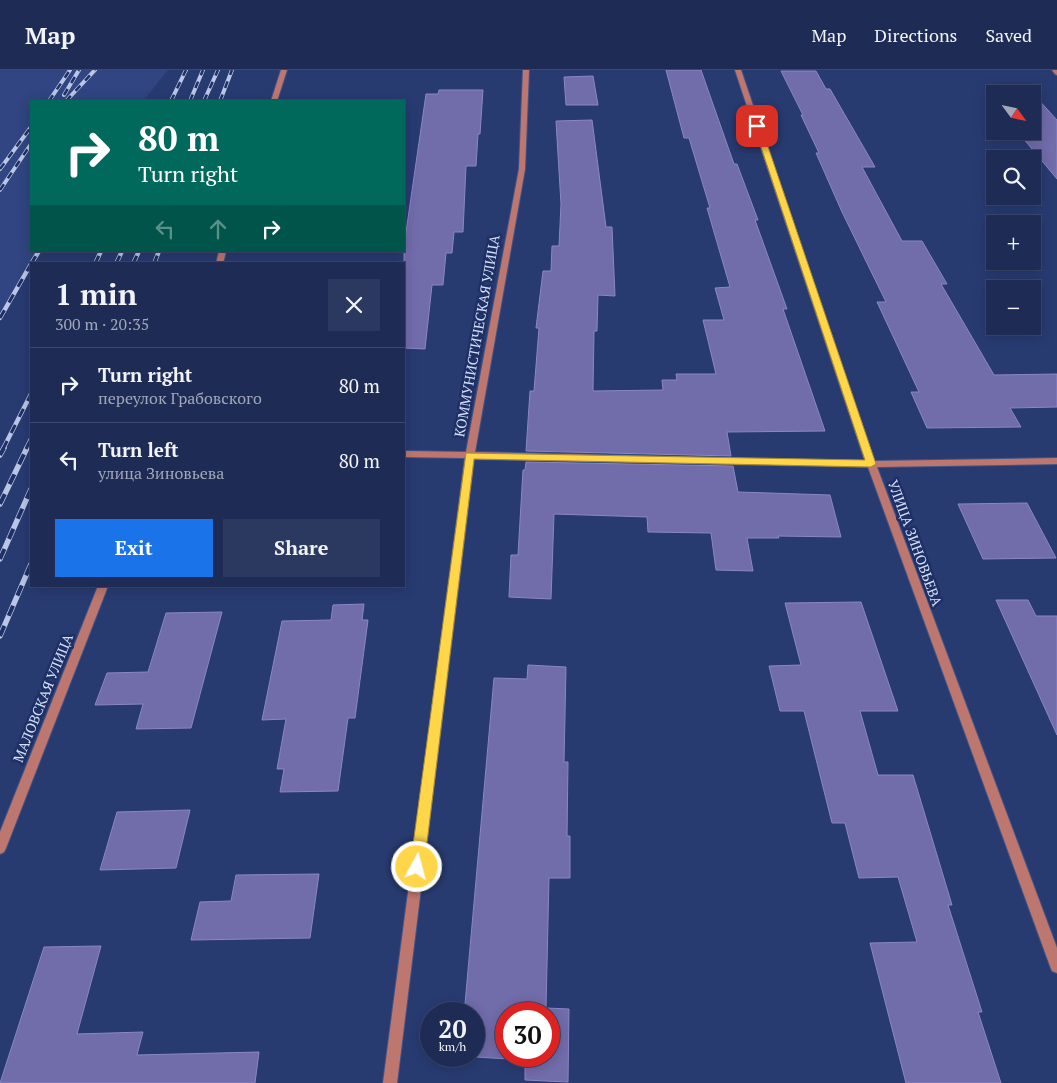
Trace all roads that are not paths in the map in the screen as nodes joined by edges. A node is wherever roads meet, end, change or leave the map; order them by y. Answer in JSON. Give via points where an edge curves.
{"nodes":[{"id":1,"x":284,"y":70,"type":"edge"},
{"id":2,"x":526,"y":70,"type":"edge"},
{"id":3,"x":738,"y":70,"type":"edge"},
{"id":4,"x":274,"y":100,"type":"edge"},
{"id":5,"x":405,"y":454,"type":"edge"},
{"id":6,"x":470,"y":455,"type":"junction"},
{"id":7,"x":1057,"y":461,"type":"edge"},
{"id":8,"x":871,"y":464,"type":"junction"},
{"id":9,"x":103,"y":587,"type":"edge"},
{"id":10,"x":0,"y":848,"type":"edge"},
{"id":11,"x":1057,"y":966,"type":"edge"},
{"id":12,"x":390,"y":1083,"type":"edge"}],
"edges":[{"from":1,"to":4,"type":"street"},
{"from":2,"to":6,"type":"street","name":"КОММУНИСТИЧЕСКАЯ УЛИЦА","via":[[522,169]]},
{"from":3,"to":8,"type":"street","name":"УЛИЦА ЗИНОВЬЕВА"},
{"from":5,"to":6,"type":"street"},
{"from":6,"to":8,"type":"street"},
{"from":6,"to":12,"type":"street","name":"КОММУНИСТИЧЕСКАЯ УЛИЦА"},
{"from":7,"to":8,"type":"street"},
{"from":8,"to":11,"type":"street","name":"УЛИЦА ЗИНОВЬЕВА"},
{"from":9,"to":10,"type":"street","name":"МАЛОВСКАЯ УЛИЦА"}]}
